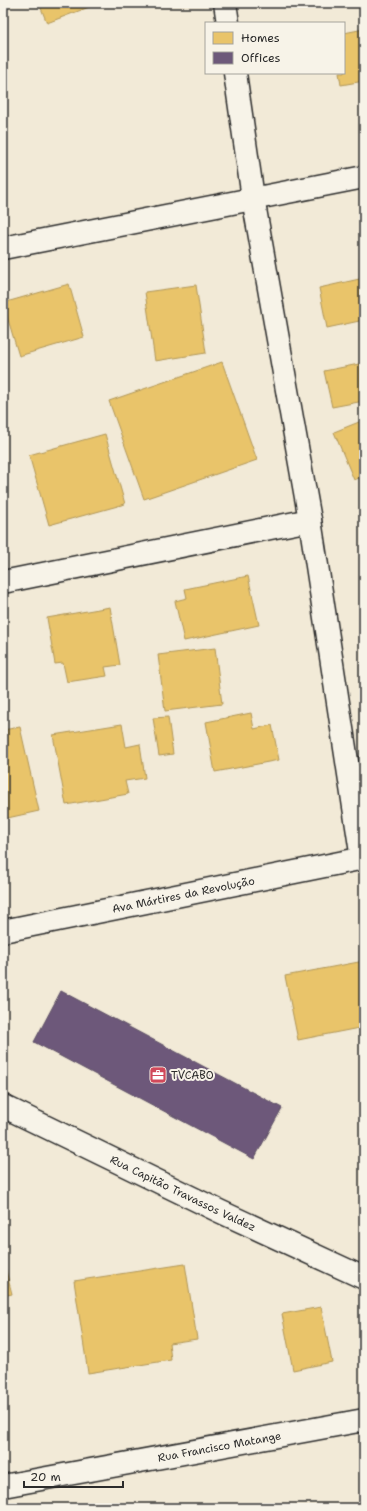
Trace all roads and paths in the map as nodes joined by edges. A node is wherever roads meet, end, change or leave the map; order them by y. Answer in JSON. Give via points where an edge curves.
{"nodes":[{"id":1,"x":225,"y":3,"type":"edge"},
{"id":2,"x":228,"y":22,"type":"edge"},
{"id":3,"x":235,"y":74,"type":"edge"},
{"id":4,"x":364,"y":177,"type":"edge"},
{"id":5,"x":253,"y":198,"type":"junction"},
{"id":6,"x":3,"y":248,"type":"edge"},
{"id":7,"x":310,"y":520,"type":"junction"},
{"id":8,"x":3,"y":582,"type":"edge"},
{"id":9,"x":363,"y":858,"type":"edge"},
{"id":10,"x":3,"y":931,"type":"edge"},
{"id":11,"x":3,"y":1106,"type":"edge"},
{"id":12,"x":364,"y":1278,"type":"edge"},
{"id":13,"x":364,"y":1420,"type":"edge"},
{"id":14,"x":3,"y":1486,"type":"edge"}],
"edges":[{"from":1,"to":2,"type":"street"},
{"from":3,"to":5,"type":"street"},
{"from":4,"to":5,"type":"street"},
{"from":5,"to":6,"type":"street"},
{"from":5,"to":7,"type":"street"},
{"from":7,"to":8,"type":"street"},
{"from":7,"to":9,"type":"street"},
{"from":9,"to":10,"type":"street","name":"Ava Mártires da Revolução"},
{"from":11,"to":12,"type":"street","name":"Rua Capitão Travassos Valdez","via":[[219,1212]]},
{"from":13,"to":14,"type":"street","name":"Rua Francisco Matange"}]}
